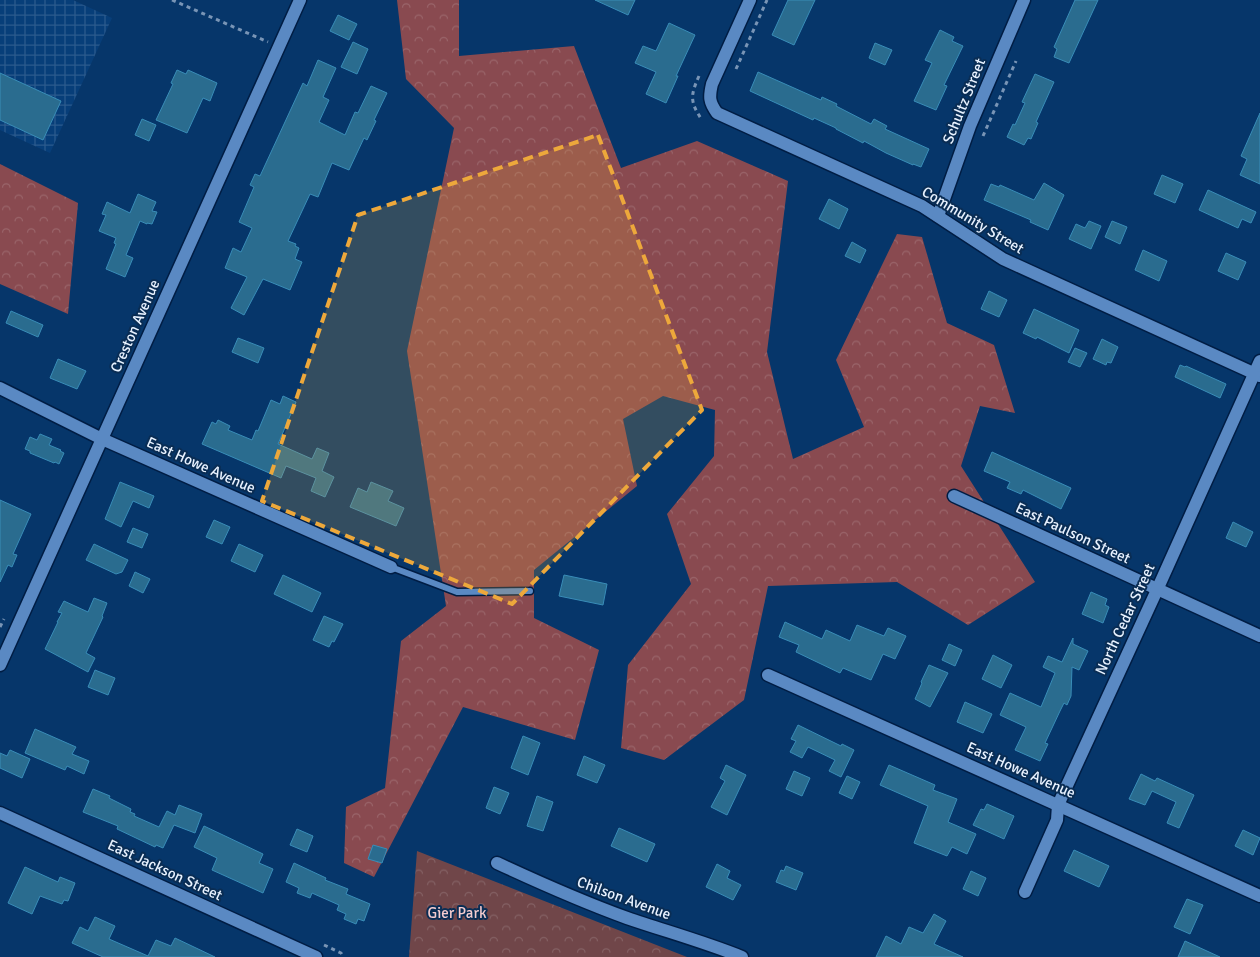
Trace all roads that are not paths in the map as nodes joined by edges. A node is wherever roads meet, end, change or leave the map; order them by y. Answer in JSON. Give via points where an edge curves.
{"nodes":[{"id":1,"x":300,"y":0,"type":"edge"},
{"id":2,"x":750,"y":0,"type":"edge"},
{"id":3,"x":1024,"y":0,"type":"edge"},
{"id":4,"x":938,"y":216,"type":"junction"},
{"id":5,"x":1260,"y":361,"type":"edge"},
{"id":6,"x":1257,"y":374,"type":"edge"},
{"id":7,"x":0,"y":388,"type":"edge"},
{"id":8,"x":102,"y":439,"type":"junction"},
{"id":9,"x":954,"y":496,"type":"dead end"},
{"id":10,"x":391,"y":566,"type":"joint"},
{"id":11,"x":1157,"y":590,"type":"junction"},
{"id":12,"x":530,"y":591,"type":"dead end"},
{"id":13,"x":1260,"y":636,"type":"edge"},
{"id":14,"x":0,"y":666,"type":"edge"},
{"id":15,"x":768,"y":675,"type":"dead end"},
{"id":16,"x":1058,"y":805,"type":"junction"},
{"id":17,"x":0,"y":813,"type":"edge"},
{"id":18,"x":497,"y":863,"type":"dead end"},
{"id":19,"x":1025,"y":892,"type":"dead end"},
{"id":20,"x":1260,"y":896,"type":"edge"},
{"id":21,"x":316,"y":957,"type":"edge"},
{"id":22,"x":742,"y":957,"type":"edge"}],
"edges":[{"from":1,"to":8,"type":"street","name":"Creston Avenue"},
{"from":2,"to":4,"type":"street","name":"Community Street","via":[[712,84],[710,104],[717,113]]},
{"from":3,"to":4,"type":"street","name":"Schultz Street","via":[[970,126]]},
{"from":4,"to":6,"type":"street","name":"Community Street","via":[[1003,259]]},
{"from":5,"to":6,"type":"street","name":"North Cedar Street"},
{"from":6,"to":11,"type":"street","name":"North Cedar Street"},
{"from":7,"to":8,"type":"street","name":"East Howe Avenue"},
{"from":8,"to":10,"type":"street","name":"East Howe Avenue"},
{"from":8,"to":14,"type":"street","name":"Creston Avenue"},
{"from":9,"to":11,"type":"street","name":"East Paulson Street"},
{"from":10,"to":12,"type":"lane","via":[[457,592]]},
{"from":11,"to":13,"type":"street","name":"East Paulson Street"},
{"from":11,"to":16,"type":"street","name":"North Cedar Street"},
{"from":15,"to":16,"type":"street","name":"East Howe Avenue"},
{"from":16,"to":19,"type":"street","name":"North Cedar Street","via":[[1057,820]]},
{"from":16,"to":20,"type":"street","name":"East Howe Avenue"},
{"from":17,"to":21,"type":"street","name":"East Jackson Street"},
{"from":18,"to":22,"type":"street","name":"Chilson Avenue","via":[[609,911]]}]}
